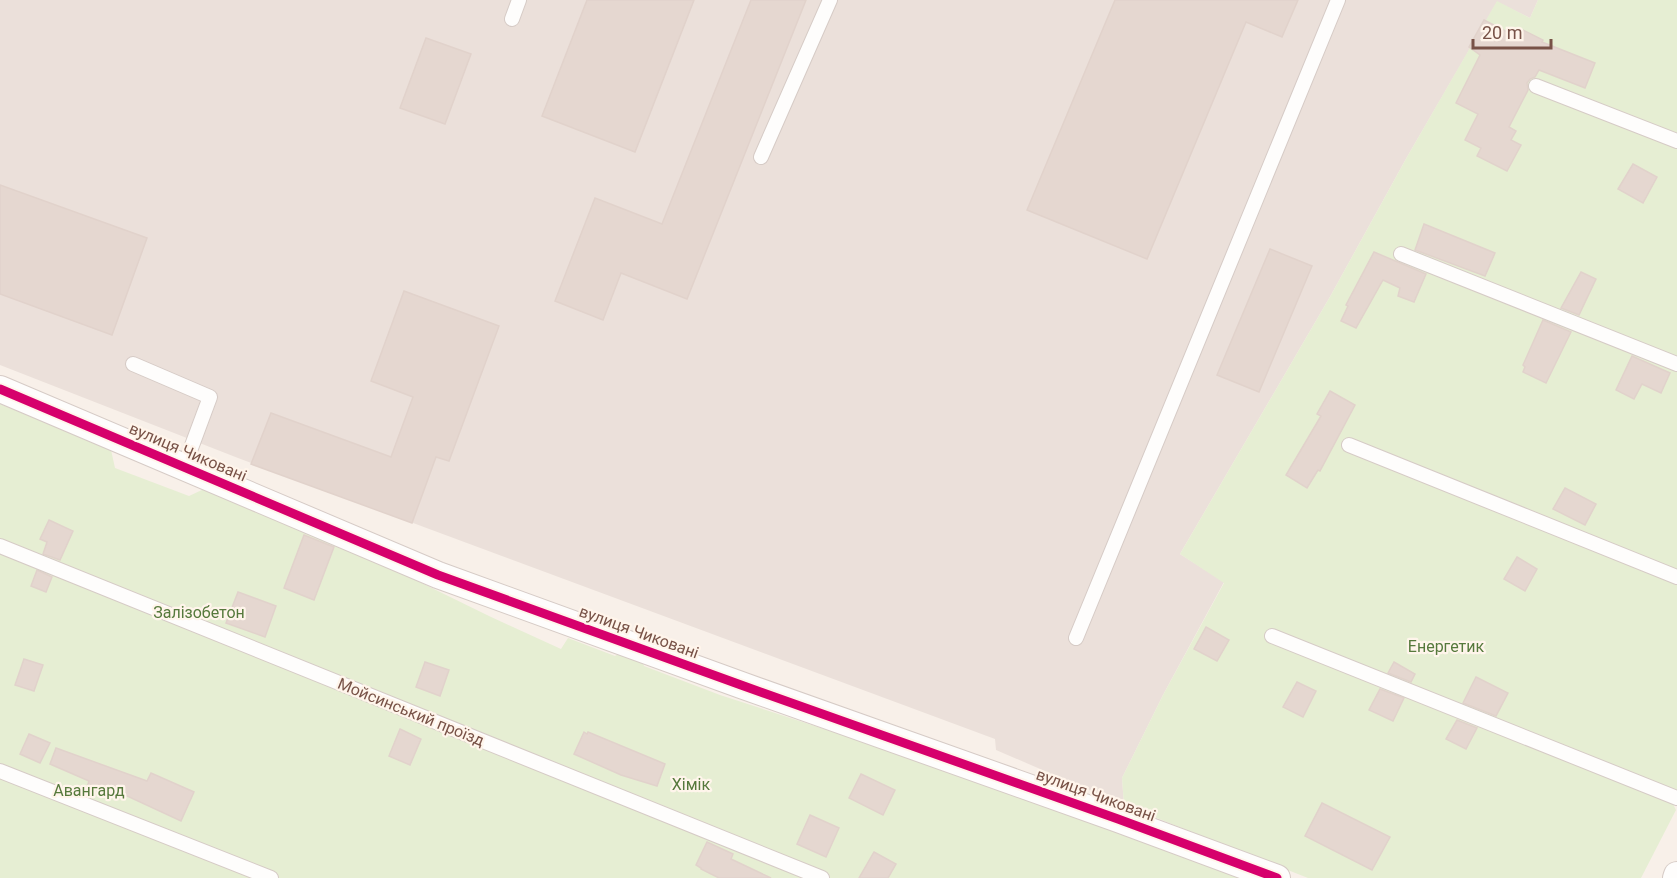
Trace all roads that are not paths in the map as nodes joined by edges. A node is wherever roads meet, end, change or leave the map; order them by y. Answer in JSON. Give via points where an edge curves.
{"nodes":[{"id":1,"x":519,"y":0,"type":"edge"},
{"id":2,"x":830,"y":0,"type":"edge"},
{"id":3,"x":1338,"y":0,"type":"edge"},
{"id":4,"x":512,"y":19,"type":"dead end"},
{"id":5,"x":1536,"y":86,"type":"dead end"},
{"id":6,"x":1677,"y":141,"type":"edge"},
{"id":7,"x":761,"y":157,"type":"dead end"},
{"id":8,"x":1401,"y":254,"type":"dead end"},
{"id":9,"x":134,"y":364,"type":"dead end"},
{"id":10,"x":1677,"y":364,"type":"edge"},
{"id":11,"x":0,"y":389,"type":"edge"},
{"id":12,"x":1349,"y":445,"type":"dead end"},
{"id":13,"x":184,"y":467,"type":"junction"},
{"id":14,"x":0,"y":546,"type":"edge"},
{"id":15,"x":1677,"y":577,"type":"edge"},
{"id":16,"x":1272,"y":636,"type":"dead end"},
{"id":17,"x":1076,"y":638,"type":"dead end"},
{"id":18,"x":0,"y":771,"type":"edge"},
{"id":19,"x":1677,"y":798,"type":"edge"},
{"id":20,"x":271,"y":878,"type":"edge"},
{"id":21,"x":822,"y":878,"type":"edge"},
{"id":22,"x":1276,"y":878,"type":"edge"}],
"edges":[{"from":1,"to":4,"type":"lane"},
{"from":2,"to":7,"type":"lane"},
{"from":3,"to":17,"type":"lane"},
{"from":5,"to":6,"type":"lane"},
{"from":8,"to":10,"type":"lane"},
{"from":9,"to":13,"type":"lane","via":[[210,397]]},
{"from":11,"to":13,"type":"street","name":"вулиця Чиковані"},
{"from":12,"to":15,"type":"lane"},
{"from":13,"to":22,"type":"street","name":"вулиця Чиковані","via":[[438,574]]},
{"from":14,"to":21,"type":"lane","name":"Мойсинський проїзд"},
{"from":16,"to":19,"type":"lane"},
{"from":18,"to":20,"type":"lane"}]}
